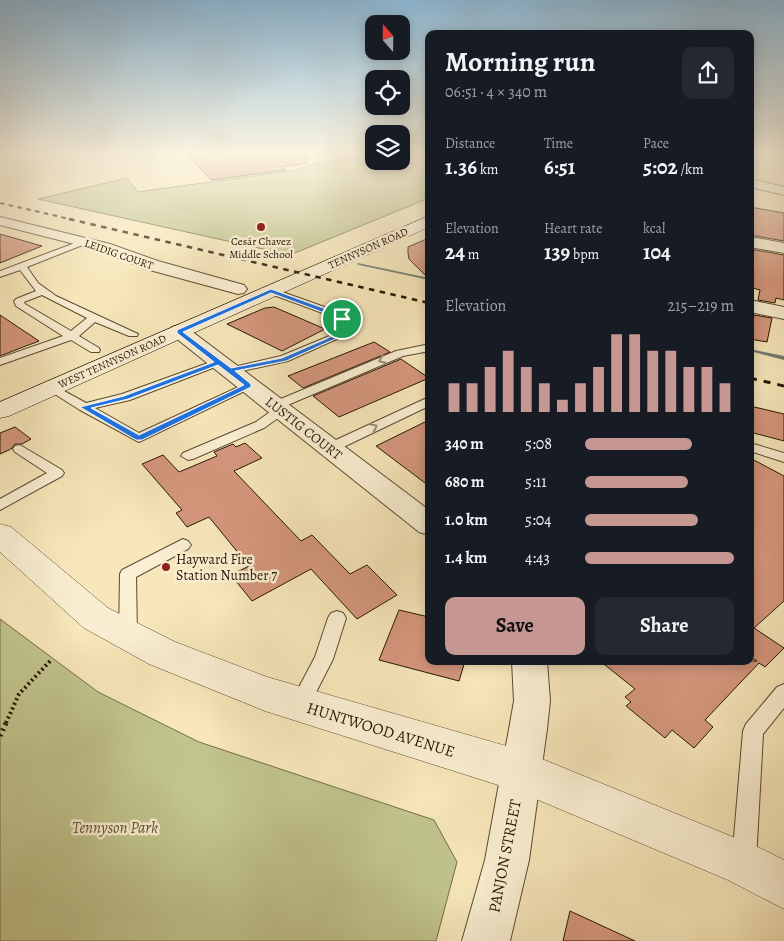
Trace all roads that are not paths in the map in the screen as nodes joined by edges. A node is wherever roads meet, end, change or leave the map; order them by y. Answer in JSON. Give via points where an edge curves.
{"nodes":[{"id":1,"x":425,"y":210,"type":"edge"},
{"id":2,"x":0,"y":221,"type":"edge"},
{"id":3,"x":425,"y":223,"type":"edge"},
{"id":4,"x":86,"y":242,"type":"junction"},
{"id":5,"x":754,"y":243,"type":"edge"},
{"id":6,"x":784,"y":248,"type":"edge"},
{"id":7,"x":20,"y":266,"type":"junction"},
{"id":8,"x":284,"y":269,"type":"joint"},
{"id":9,"x":0,"y":274,"type":"edge"},
{"id":10,"x":307,"y":275,"type":"joint"},
{"id":11,"x":238,"y":289,"type":"junction"},
{"id":12,"x":44,"y":291,"type":"junction"},
{"id":13,"x":271,"y":291,"type":"junction"},
{"id":14,"x":754,"y":307,"type":"edge"},
{"id":15,"x":784,"y":313,"type":"edge"},
{"id":16,"x":95,"y":317,"type":"junction"},
{"id":17,"x":179,"y":331,"type":"junction"},
{"id":18,"x":133,"y":334,"type":"junction"},
{"id":19,"x":72,"y":336,"type":"junction"},
{"id":20,"x":425,"y":348,"type":"edge"},
{"id":21,"x":95,"y":350,"type":"junction"},
{"id":22,"x":0,"y":362,"type":"edge"},
{"id":23,"x":224,"y":366,"type":"junction"},
{"id":24,"x":249,"y":386,"type":"junction"},
{"id":25,"x":51,"y":388,"type":"junction"},
{"id":26,"x":0,"y":390,"type":"edge"},
{"id":27,"x":425,"y":403,"type":"edge"},
{"id":28,"x":84,"y":407,"type":"junction"},
{"id":29,"x":278,"y":408,"type":"junction"},
{"id":30,"x":0,"y":411,"type":"edge"},
{"id":31,"x":330,"y":448,"type":"junction"},
{"id":32,"x":754,"y":448,"type":"edge"},
{"id":33,"x":20,"y":449,"type":"dead end"},
{"id":34,"x":188,"y":456,"type":"dead end"},
{"id":35,"x":784,"y":458,"type":"edge"},
{"id":36,"x":0,"y":505,"type":"edge"},
{"id":37,"x":425,"y":523,"type":"edge"},
{"id":38,"x":0,"y":534,"type":"edge"},
{"id":39,"x":183,"y":545,"type":"dead end"},
{"id":40,"x":337,"y":618,"type":"dead end"},
{"id":41,"x":128,"y":635,"type":"junction"},
{"id":42,"x":529,"y":665,"type":"edge"},
{"id":43,"x":784,"y":693,"type":"edge"},
{"id":44,"x":300,"y":704,"type":"junction"},
{"id":45,"x":520,"y":771,"type":"junction"},
{"id":46,"x":744,"y":864,"type":"junction"},
{"id":47,"x":784,"y":885,"type":"edge"},
{"id":48,"x":486,"y":941,"type":"edge"}],
"edges":[{"from":1,"to":8,"type":"main road","name":"TENNYSON ROAD"},
{"from":2,"to":4,"type":"street","name":"LEIDIG COURT"},
{"from":3,"to":10,"type":"main road","name":"TENNYSON ROAD"},
{"from":4,"to":7,"type":"lane"},
{"from":4,"to":11,"type":"street","name":"LEIDIG COURT","via":[[165,270]]},
{"from":5,"to":6,"type":"street"},
{"from":7,"to":9,"type":"lane"},
{"from":7,"to":12,"type":"lane"},
{"from":8,"to":11,"type":"main road","name":"WEST TENNYSON ROAD"},
{"from":10,"to":13,"type":"main road","name":"WEST TENNYSON ROAD"},
{"from":11,"to":18,"type":"main road","name":"WEST TENNYSON ROAD"},
{"from":12,"to":16,"type":"lane","via":[[54,299]]},
{"from":12,"to":19,"type":"lane","via":[[23,298],[19,301],[21,306]]},
{"from":13,"to":17,"type":"main road","name":"WEST TENNYSON ROAD"},
{"from":13,"to":23,"type":"lane","via":[[332,313],[342,319],[345,333],[284,359]]},
{"from":14,"to":15,"type":"street"},
{"from":16,"to":18,"type":"lane"},
{"from":16,"to":19,"type":"lane"},
{"from":17,"to":23,"type":"street","name":"LUSTIG COURT"},
{"from":17,"to":25,"type":"main road","name":"WEST TENNYSON ROAD"},
{"from":18,"to":21,"type":"main road","name":"WEST TENNYSON ROAD"},
{"from":19,"to":21,"type":"lane"},
{"from":19,"to":22,"type":"lane"},
{"from":20,"to":29,"type":"lane","one_way":true,"via":[[400,353]]},
{"from":21,"to":26,"type":"main road","name":"WEST TENNYSON ROAD"},
{"from":23,"to":24,"type":"street","name":"LUSTIG COURT"},
{"from":23,"to":28,"type":"lane","via":[[126,398]]},
{"from":24,"to":28,"type":"lane","via":[[139,438]]},
{"from":24,"to":29,"type":"street","name":"LUSTIG COURT"},
{"from":25,"to":28,"type":"lane"},
{"from":25,"to":30,"type":"main road","name":"WEST TENNYSON ROAD"},
{"from":31,"to":27,"type":"lane","one_way":true},
{"from":29,"to":31,"type":"street","name":"LUSTIG COURT"},
{"from":29,"to":34,"type":"lane","via":[[260,425]]},
{"from":31,"to":37,"type":"street","name":"LUSTIG COURT"},
{"from":32,"to":35,"type":"lane"},
{"from":33,"to":36,"type":"lane","via":[[57,473]]},
{"from":38,"to":41,"type":"main road","name":"HUNTWOOD AVENUE","via":[[96,618]]},
{"from":39,"to":41,"type":"lane","via":[[128,574]]},
{"from":40,"to":44,"type":"lane","via":[[324,659]]},
{"from":41,"to":44,"type":"main road","name":"HUNTWOOD AVENUE","via":[[162,653],[265,694]]},
{"from":42,"to":45,"type":"street","via":[[532,701]]},
{"from":43,"to":46,"type":"lane","via":[[753,731]]},
{"from":44,"to":45,"type":"main road","name":"HUNTWOOD AVENUE"},
{"from":45,"to":46,"type":"main road","name":"HUNTWOOD AVENUE"},
{"from":45,"to":48,"type":"street","name":"PANJON STREET","via":[[507,860]]},
{"from":46,"to":47,"type":"main road","name":"HUNTWOOD AVENUE"}]}
